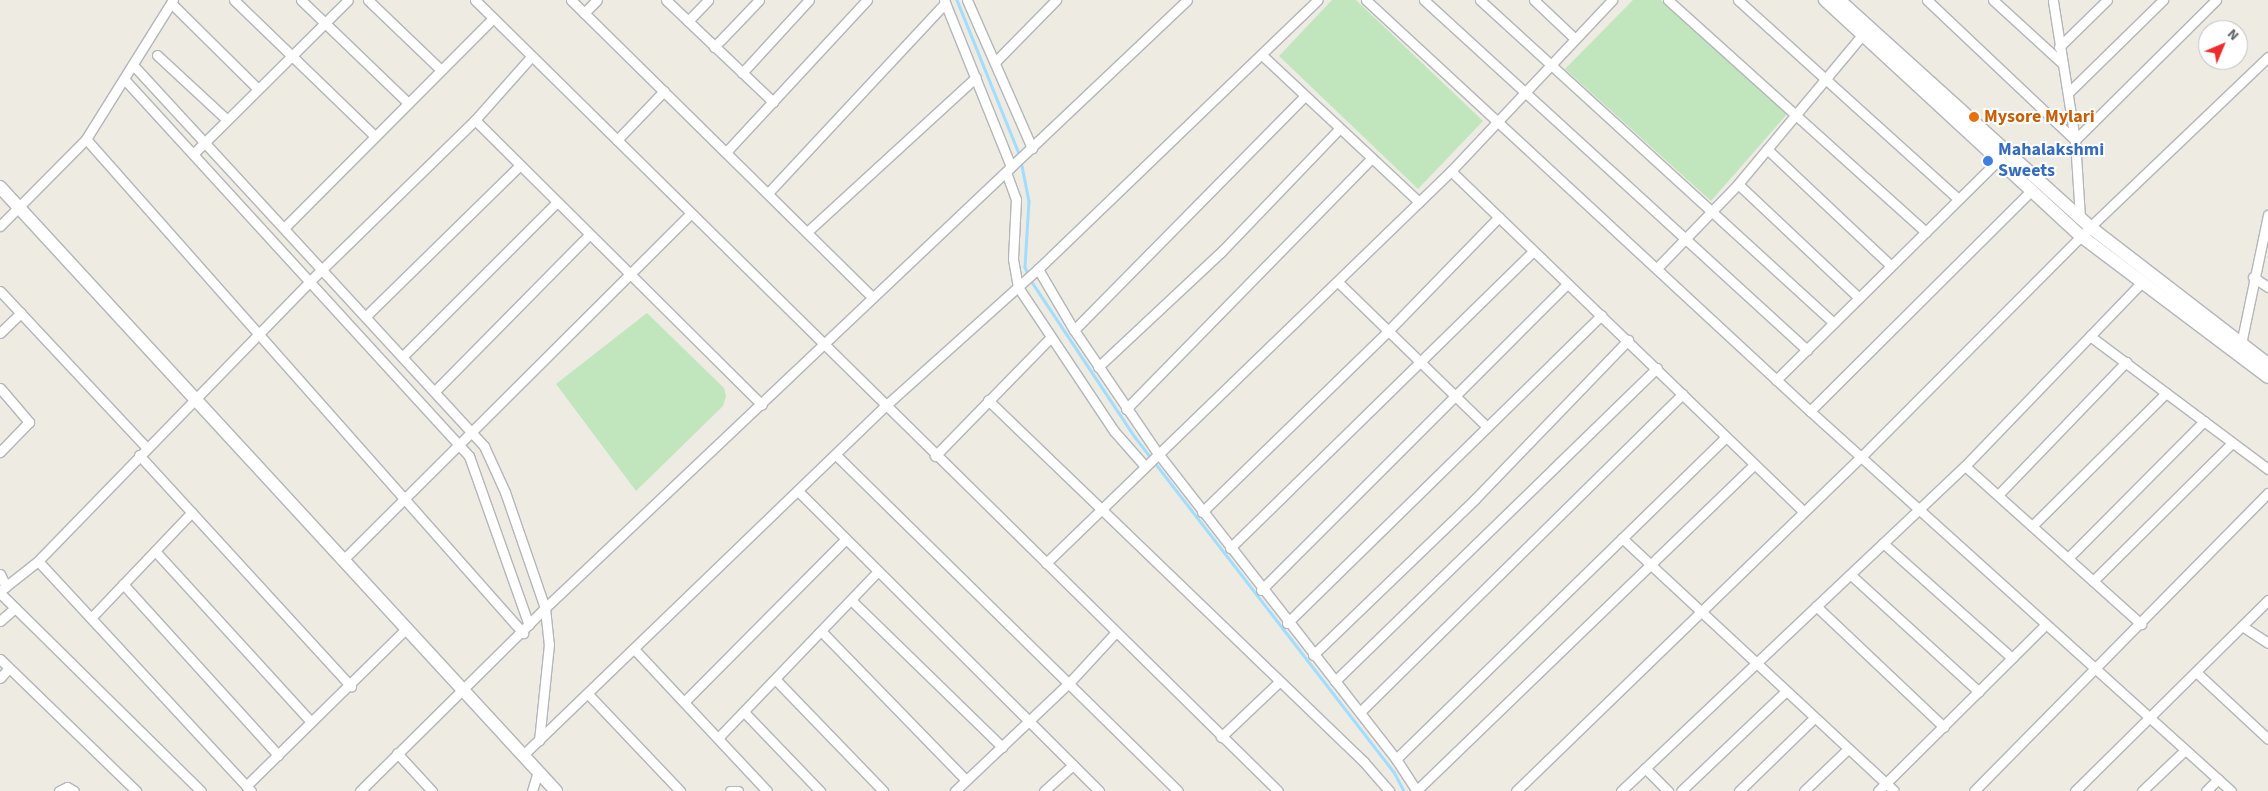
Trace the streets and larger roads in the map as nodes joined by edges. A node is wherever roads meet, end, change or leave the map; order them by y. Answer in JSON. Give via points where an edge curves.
{"nodes":[{"id":1,"x":234,"y":0,"type":"edge"},
{"id":2,"x":302,"y":0,"type":"edge"},
{"id":3,"x":348,"y":0,"type":"edge"},
{"id":4,"x":368,"y":0,"type":"edge"},
{"id":5,"x":474,"y":0,"type":"edge"},
{"id":6,"x":571,"y":0,"type":"edge"},
{"id":7,"x":597,"y":0,"type":"edge"},
{"id":8,"x":666,"y":0,"type":"edge"},
{"id":9,"x":708,"y":0,"type":"edge"},
{"id":10,"x":759,"y":0,"type":"edge"},
{"id":11,"x":809,"y":0,"type":"edge"},
{"id":12,"x":967,"y":0,"type":"edge"},
{"id":13,"x":1056,"y":0,"type":"edge"},
{"id":14,"x":1187,"y":0,"type":"edge"},
{"id":15,"x":1318,"y":0,"type":"edge"},
{"id":16,"x":1366,"y":0,"type":"edge"},
{"id":17,"x":1424,"y":0,"type":"edge"},
{"id":18,"x":1480,"y":0,"type":"edge"},
{"id":19,"x":1534,"y":0,"type":"edge"},
{"id":20,"x":1668,"y":0,"type":"edge"},
{"id":21,"x":1738,"y":0,"type":"edge"},
{"id":22,"x":1825,"y":0,"type":"edge"},
{"id":23,"x":1839,"y":0,"type":"edge"},
{"id":24,"x":1927,"y":0,"type":"edge"},
{"id":25,"x":1993,"y":0,"type":"edge"},
{"id":26,"x":2053,"y":0,"type":"edge"},
{"id":27,"x":2107,"y":0,"type":"edge"},
{"id":28,"x":2163,"y":0,"type":"edge"},
{"id":29,"x":2216,"y":0,"type":"edge"},
{"id":30,"x":944,"y":1,"type":"edge"},
{"id":31,"x":172,"y":2,"type":"edge"},
{"id":32,"x":860,"y":2,"type":"edge"},
{"id":33,"x":1606,"y":2,"type":"edge"},
{"id":34,"x":584,"y":13,"type":"junction"},
{"id":35,"x":493,"y":18,"type":"junction"},
{"id":36,"x":688,"y":21,"type":"junction"},
{"id":37,"x":325,"y":23,"type":"junction"},
{"id":38,"x":1862,"y":35,"type":"junction"},
{"id":39,"x":1574,"y":38,"type":"junction"},
{"id":40,"x":714,"y":47,"type":"junction"},
{"id":41,"x":2060,"y":47,"type":"junction"},
{"id":42,"x":292,"y":54,"type":"junction"},
{"id":43,"x":157,"y":55,"type":"dead end"},
{"id":44,"x":1262,"y":55,"type":"junction"},
{"id":45,"x":531,"y":57,"type":"junction"},
{"id":46,"x":2268,"y":57,"type":"edge"},
{"id":47,"x":996,"y":61,"type":"junction"},
{"id":48,"x":2063,"y":64,"type":"junction"},
{"id":49,"x":134,"y":66,"type":"junction"},
{"id":50,"x":1552,"y":66,"type":"junction"},
{"id":51,"x":440,"y":70,"type":"junction"},
{"id":52,"x":742,"y":73,"type":"junction"},
{"id":53,"x":976,"y":77,"type":"junction"},
{"id":54,"x":1826,"y":78,"type":"junction"},
{"id":55,"x":125,"y":80,"type":"junction"},
{"id":56,"x":258,"y":89,"type":"junction"},
{"id":57,"x":664,"y":90,"type":"junction"},
{"id":58,"x":2069,"y":92,"type":"junction"},
{"id":59,"x":1525,"y":95,"type":"junction"},
{"id":60,"x":1304,"y":97,"type":"junction"},
{"id":61,"x":772,"y":102,"type":"junction"},
{"id":62,"x":408,"y":103,"type":"junction"},
{"id":63,"x":1796,"y":114,"type":"junction"},
{"id":64,"x":226,"y":119,"type":"junction"},
{"id":65,"x":475,"y":120,"type":"junction"},
{"id":66,"x":1499,"y":122,"type":"junction"},
{"id":67,"x":1338,"y":130,"type":"junction"},
{"id":68,"x":374,"y":136,"type":"junction"},
{"id":69,"x":86,"y":139,"type":"junction"},
{"id":70,"x":617,"y":140,"type":"junction"},
{"id":71,"x":2076,"y":140,"type":"junction"},
{"id":72,"x":205,"y":142,"type":"junction"},
{"id":73,"x":1032,"y":148,"type":"junction"},
{"id":74,"x":1767,"y":149,"type":"junction"},
{"id":75,"x":727,"y":151,"type":"junction"},
{"id":76,"x":193,"y":154,"type":"junction"},
{"id":77,"x":1370,"y":160,"type":"junction"},
{"id":78,"x":1997,"y":161,"type":"junction"},
{"id":79,"x":520,"y":165,"type":"junction"},
{"id":80,"x":1009,"y":170,"type":"junction"},
{"id":81,"x":1451,"y":170,"type":"junction"},
{"id":82,"x":1738,"y":184,"type":"junction"},
{"id":83,"x":0,"y":187,"type":"edge"},
{"id":84,"x":2031,"y":191,"type":"junction"},
{"id":85,"x":768,"y":193,"type":"junction"},
{"id":86,"x":1958,"y":199,"type":"junction"},
{"id":87,"x":557,"y":202,"type":"junction"},
{"id":88,"x":1418,"y":202,"type":"junction"},
{"id":89,"x":18,"y":206,"type":"junction"},
{"id":90,"x":1712,"y":211,"type":"junction"},
{"id":91,"x":691,"y":213,"type":"junction"},
{"id":92,"x":2268,"y":215,"type":"edge"},
{"id":93,"x":1499,"y":217,"type":"junction"},
{"id":94,"x":2080,"y":218,"type":"junction"},
{"id":95,"x":0,"y":226,"type":"edge"},
{"id":96,"x":285,"y":227,"type":"junction"},
{"id":97,"x":2090,"y":227,"type":"junction"},
{"id":98,"x":807,"y":232,"type":"junction"},
{"id":99,"x":1926,"y":232,"type":"junction"},
{"id":100,"x":590,"y":235,"type":"junction"},
{"id":101,"x":2081,"y":236,"type":"junction"},
{"id":102,"x":1688,"y":238,"type":"junction"},
{"id":103,"x":1533,"y":251,"type":"junction"},
{"id":104,"x":1891,"y":266,"type":"junction"},
{"id":105,"x":1657,"y":268,"type":"junction"},
{"id":106,"x":323,"y":269,"type":"junction"},
{"id":107,"x":1035,"y":272,"type":"junction"},
{"id":108,"x":629,"y":274,"type":"junction"},
{"id":109,"x":2253,"y":277,"type":"junction"},
{"id":110,"x":310,"y":281,"type":"junction"},
{"id":111,"x":1338,"y":282,"type":"junction"},
{"id":112,"x":1567,"y":284,"type":"junction"},
{"id":113,"x":2140,"y":284,"type":"junction"},
{"id":114,"x":1020,"y":285,"type":"junction"},
{"id":115,"x":2268,"y":287,"type":"edge"},
{"id":116,"x":0,"y":291,"type":"edge"},
{"id":117,"x":873,"y":298,"type":"junction"},
{"id":118,"x":1859,"y":298,"type":"junction"},
{"id":119,"x":21,"y":313,"type":"junction"},
{"id":120,"x":367,"y":315,"type":"junction"},
{"id":121,"x":1602,"y":315,"type":"junction"},
{"id":122,"x":1834,"y":323,"type":"junction"},
{"id":123,"x":1074,"y":330,"type":"junction"},
{"id":124,"x":1388,"y":332,"type":"junction"},
{"id":125,"x":0,"y":333,"type":"edge"},
{"id":126,"x":258,"y":333,"type":"junction"},
{"id":127,"x":2090,"y":336,"type":"junction"},
{"id":128,"x":1050,"y":338,"type":"junction"},
{"id":129,"x":1628,"y":340,"type":"junction"},
{"id":130,"x":2241,"y":344,"type":"junction"},
{"id":131,"x":824,"y":348,"type":"junction"},
{"id":132,"x":1807,"y":350,"type":"junction"},
{"id":133,"x":403,"y":356,"type":"junction"},
{"id":134,"x":2126,"y":362,"type":"junction"},
{"id":135,"x":1420,"y":364,"type":"junction"},
{"id":136,"x":2268,"y":364,"type":"edge"},
{"id":137,"x":1098,"y":367,"type":"junction"},
{"id":138,"x":1657,"y":368,"type":"junction"},
{"id":139,"x":2268,"y":377,"type":"edge"},
{"id":140,"x":1776,"y":380,"type":"junction"},
{"id":141,"x":0,"y":388,"type":"edge"},
{"id":142,"x":435,"y":390,"type":"junction"},
{"id":143,"x":2166,"y":393,"type":"junction"},
{"id":144,"x":1683,"y":394,"type":"junction"},
{"id":145,"x":1456,"y":397,"type":"junction"},
{"id":146,"x":196,"y":399,"type":"junction"},
{"id":147,"x":988,"y":400,"type":"junction"},
{"id":148,"x":762,"y":405,"type":"junction"},
{"id":149,"x":884,"y":407,"type":"junction"},
{"id":150,"x":1126,"y":409,"type":"junction"},
{"id":151,"x":1810,"y":412,"type":"junction"},
{"id":152,"x":2204,"y":421,"type":"junction"},
{"id":153,"x":1486,"y":427,"type":"junction"},
{"id":154,"x":472,"y":431,"type":"junction"},
{"id":155,"x":1726,"y":437,"type":"junction"},
{"id":156,"x":2232,"y":443,"type":"junction"},
{"id":157,"x":459,"y":444,"type":"junction"},
{"id":158,"x":147,"y":448,"type":"junction"},
{"id":159,"x":0,"y":452,"type":"edge"},
{"id":160,"x":1157,"y":452,"type":"junction"},
{"id":161,"x":139,"y":455,"type":"junction"},
{"id":162,"x":836,"y":455,"type":"junction"},
{"id":163,"x":935,"y":456,"type":"junction"},
{"id":164,"x":1861,"y":457,"type":"junction"},
{"id":165,"x":1144,"y":465,"type":"junction"},
{"id":166,"x":1754,"y":465,"type":"junction"},
{"id":167,"x":1965,"y":466,"type":"junction"},
{"id":168,"x":2268,"y":469,"type":"edge"},
{"id":169,"x":798,"y":491,"type":"junction"},
{"id":170,"x":2268,"y":493,"type":"edge"},
{"id":171,"x":1998,"y":495,"type":"junction"},
{"id":172,"x":405,"y":498,"type":"junction"},
{"id":173,"x":1101,"y":508,"type":"junction"},
{"id":174,"x":1918,"y":510,"type":"junction"},
{"id":175,"x":1803,"y":511,"type":"junction"},
{"id":176,"x":192,"y":512,"type":"junction"},
{"id":177,"x":1202,"y":512,"type":"junction"},
{"id":178,"x":2032,"y":526,"type":"junction"},
{"id":179,"x":1622,"y":538,"type":"junction"},
{"id":180,"x":845,"y":540,"type":"junction"},
{"id":181,"x":1883,"y":543,"type":"junction"},
{"id":182,"x":1230,"y":548,"type":"junction"},
{"id":183,"x":155,"y":551,"type":"junction"},
{"id":184,"x":2068,"y":558,"type":"junction"},
{"id":185,"x":343,"y":560,"type":"junction"},
{"id":186,"x":38,"y":562,"type":"junction"},
{"id":187,"x":1046,"y":562,"type":"junction"},
{"id":188,"x":1650,"y":565,"type":"junction"},
{"id":189,"x":877,"y":572,"type":"junction"},
{"id":190,"x":0,"y":574,"type":"edge"},
{"id":191,"x":1850,"y":575,"type":"junction"},
{"id":192,"x":2093,"y":582,"type":"junction"},
{"id":193,"x":123,"y":584,"type":"junction"},
{"id":194,"x":2,"y":590,"type":"edge"},
{"id":195,"x":1261,"y":590,"type":"junction"},
{"id":196,"x":851,"y":600,"type":"junction"},
{"id":197,"x":2268,"y":600,"type":"edge"},
{"id":198,"x":1816,"y":606,"type":"junction"},
{"id":199,"x":15,"y":608,"type":"junction"},
{"id":200,"x":545,"y":608,"type":"junction"},
{"id":201,"x":1703,"y":612,"type":"junction"},
{"id":202,"x":91,"y":618,"type":"junction"},
{"id":203,"x":0,"y":621,"type":"edge"},
{"id":204,"x":1287,"y":623,"type":"junction"},
{"id":205,"x":2141,"y":624,"type":"junction"},
{"id":206,"x":529,"y":625,"type":"junction"},
{"id":207,"x":2045,"y":625,"type":"junction"},
{"id":208,"x":2242,"y":626,"type":"junction"},
{"id":209,"x":407,"y":628,"type":"junction"},
{"id":210,"x":821,"y":631,"type":"junction"},
{"id":211,"x":1116,"y":632,"type":"junction"},
{"id":212,"x":522,"y":633,"type":"junction"},
{"id":213,"x":2268,"y":644,"type":"edge"},
{"id":214,"x":635,"y":650,"type":"junction"},
{"id":215,"x":1313,"y":655,"type":"junction"},
{"id":216,"x":2012,"y":658,"type":"junction"},
{"id":217,"x":0,"y":659,"type":"edge"},
{"id":218,"x":1754,"y":661,"type":"junction"},
{"id":219,"x":9,"y":668,"type":"junction"},
{"id":220,"x":2094,"y":668,"type":"junction"},
{"id":221,"x":2196,"y":672,"type":"junction"},
{"id":222,"x":0,"y":678,"type":"edge"},
{"id":223,"x":775,"y":679,"type":"junction"},
{"id":224,"x":1335,"y":681,"type":"junction"},
{"id":225,"x":1279,"y":682,"type":"junction"},
{"id":226,"x":1069,"y":683,"type":"junction"},
{"id":227,"x":351,"y":686,"type":"junction"},
{"id":228,"x":463,"y":690,"type":"junction"},
{"id":229,"x":1785,"y":692,"type":"junction"},
{"id":230,"x":1979,"y":692,"type":"junction"},
{"id":231,"x":588,"y":694,"type":"junction"},
{"id":232,"x":684,"y":702,"type":"junction"},
{"id":233,"x":744,"y":712,"type":"junction"},
{"id":234,"x":1360,"y":712,"type":"junction"},
{"id":235,"x":1814,"y":718,"type":"junction"},
{"id":236,"x":2149,"y":718,"type":"junction"},
{"id":237,"x":311,"y":722,"type":"junction"},
{"id":238,"x":1029,"y":722,"type":"junction"},
{"id":239,"x":1944,"y":727,"type":"junction"},
{"id":240,"x":1221,"y":737,"type":"junction"},
{"id":241,"x":718,"y":738,"type":"junction"},
{"id":242,"x":2268,"y":739,"type":"edge"},
{"id":243,"x":539,"y":740,"type":"junction"},
{"id":244,"x":1002,"y":747,"type":"junction"},
{"id":245,"x":1848,"y":749,"type":"junction"},
{"id":246,"x":2185,"y":750,"type":"junction"},
{"id":247,"x":397,"y":753,"type":"junction"},
{"id":248,"x":278,"y":755,"type":"junction"},
{"id":249,"x":523,"y":755,"type":"junction"},
{"id":250,"x":1396,"y":758,"type":"junction"},
{"id":251,"x":1072,"y":765,"type":"junction"},
{"id":252,"x":1645,"y":768,"type":"junction"},
{"id":253,"x":538,"y":771,"type":"junction"},
{"id":254,"x":2218,"y":779,"type":"junction"},
{"id":255,"x":966,"y":780,"type":"junction"},
{"id":256,"x":1886,"y":784,"type":"junction"},
{"id":257,"x":190,"y":787,"type":"edge"},
{"id":258,"x":249,"y":789,"type":"edge"},
{"id":259,"x":59,"y":791,"type":"edge"},
{"id":260,"x":74,"y":791,"type":"edge"},
{"id":261,"x":136,"y":791,"type":"edge"},
{"id":262,"x":200,"y":791,"type":"edge"},
{"id":263,"x":360,"y":791,"type":"edge"},
{"id":264,"x":432,"y":791,"type":"edge"},
{"id":265,"x":532,"y":791,"type":"edge"},
{"id":266,"x":556,"y":791,"type":"edge"},
{"id":267,"x":680,"y":791,"type":"edge"},
{"id":268,"x":730,"y":791,"type":"edge"},
{"id":269,"x":738,"y":791,"type":"edge"},
{"id":270,"x":768,"y":791,"type":"edge"},
{"id":271,"x":820,"y":791,"type":"edge"},
{"id":272,"x":883,"y":791,"type":"edge"},
{"id":273,"x":955,"y":791,"type":"edge"},
{"id":274,"x":1044,"y":791,"type":"edge"},
{"id":275,"x":1099,"y":791,"type":"edge"},
{"id":276,"x":1178,"y":791,"type":"edge"},
{"id":277,"x":1278,"y":791,"type":"edge"},
{"id":278,"x":1389,"y":791,"type":"edge"},
{"id":279,"x":1417,"y":791,"type":"edge"},
{"id":280,"x":1516,"y":791,"type":"edge"},
{"id":281,"x":1621,"y":791,"type":"edge"},
{"id":282,"x":1668,"y":791,"type":"edge"},
{"id":283,"x":1681,"y":791,"type":"edge"},
{"id":284,"x":1739,"y":791,"type":"edge"},
{"id":285,"x":1804,"y":791,"type":"edge"},
{"id":286,"x":1878,"y":791,"type":"edge"},
{"id":287,"x":1894,"y":791,"type":"edge"},
{"id":288,"x":1974,"y":791,"type":"edge"},
{"id":289,"x":2075,"y":791,"type":"edge"},
{"id":290,"x":2142,"y":791,"type":"edge"},
{"id":291,"x":2206,"y":791,"type":"edge"},
{"id":292,"x":2231,"y":791,"type":"edge"}],
"edges":[{"from":1,"to":42,"type":"street"},
{"from":2,"to":37,"type":"street"},
{"from":3,"to":37,"type":"street"},
{"from":4,"to":51,"type":"street"},
{"from":5,"to":35,"type":"street"},
{"from":6,"to":34,"type":"street"},
{"from":7,"to":34,"type":"street"},
{"from":8,"to":36,"type":"street"},
{"from":9,"to":36,"type":"street"},
{"from":10,"to":40,"type":"street"},
{"from":11,"to":52,"type":"street"},
{"from":12,"to":47,"type":"street"},
{"from":13,"to":47,"type":"street"},
{"from":14,"to":73,"type":"street"},
{"from":15,"to":44,"type":"street"},
{"from":16,"to":66,"type":"street"},
{"from":17,"to":59,"type":"street"},
{"from":18,"to":50,"type":"street"},
{"from":19,"to":39,"type":"street"},
{"from":20,"to":63,"type":"street"},
{"from":21,"to":54,"type":"street"},
{"from":22,"to":38,"type":"street"},
{"from":23,"to":94,"type":"street"},
{"from":24,"to":71,"type":"street"},
{"from":25,"to":48,"type":"street"},
{"from":26,"to":41,"type":"street"},
{"from":27,"to":41,"type":"street"},
{"from":28,"to":58,"type":"street"},
{"from":29,"to":71,"type":"street"},
{"from":30,"to":53,"type":"street"},
{"from":30,"to":85,"type":"street"},
{"from":31,"to":49,"type":"street"},
{"from":31,"to":56,"type":"street"},
{"from":32,"to":61,"type":"street"},
{"from":33,"to":39,"type":"street"},
{"from":34,"to":57,"type":"street"},
{"from":35,"to":45,"type":"street"},
{"from":35,"to":51,"type":"street"},
{"from":36,"to":40,"type":"street"},
{"from":37,"to":42,"type":"street"},
{"from":37,"to":62,"type":"street"},
{"from":38,"to":54,"type":"street"},
{"from":38,"to":78,"type":"street"},
{"from":39,"to":50,"type":"street"},
{"from":40,"to":52,"type":"street"},
{"from":41,"to":48,"type":"street"},
{"from":42,"to":56,"type":"street"},
{"from":42,"to":68,"type":"street"},
{"from":43,"to":64,"type":"street"},
{"from":44,"to":60,"type":"street"},
{"from":44,"to":107,"type":"street"},
{"from":45,"to":65,"type":"street"},
{"from":45,"to":70,"type":"street"},
{"from":46,"to":97,"type":"street"},
{"from":47,"to":73,"type":"street"},
{"from":48,"to":58,"type":"street"},
{"from":49,"to":55,"type":"street"},
{"from":49,"to":72,"type":"street"},
{"from":50,"to":59,"type":"street"},
{"from":50,"to":90,"type":"street"},
{"from":51,"to":62,"type":"street"},
{"from":52,"to":61,"type":"street"},
{"from":53,"to":80,"type":"street"},
{"from":53,"to":98,"type":"street"},
{"from":54,"to":63,"type":"street"},
{"from":54,"to":86,"type":"street"},
{"from":55,"to":69,"type":"street"},
{"from":55,"to":76,"type":"street"},
{"from":56,"to":64,"type":"street"},
{"from":57,"to":70,"type":"street"},
{"from":57,"to":75,"type":"street"},
{"from":58,"to":71,"type":"street"},
{"from":59,"to":66,"type":"street"},
{"from":59,"to":102,"type":"street"},
{"from":60,"to":67,"type":"street"},
{"from":60,"to":123,"type":"street"},
{"from":61,"to":75,"type":"street"},
{"from":62,"to":68,"type":"street"},
{"from":63,"to":74,"type":"street"},
{"from":63,"to":99,"type":"street"},
{"from":64,"to":72,"type":"street"},
{"from":65,"to":79,"type":"street"},
{"from":65,"to":106,"type":"street"},
{"from":66,"to":81,"type":"street"},
{"from":66,"to":105,"type":"street"},
{"from":67,"to":77,"type":"street"},
{"from":67,"to":137,"type":"street","via":[[1222,251]]},
{"from":68,"to":96,"type":"street"},
{"from":69,"to":89,"type":"street"},
{"from":69,"to":126,"type":"street"},
{"from":70,"to":91,"type":"street"},
{"from":71,"to":94,"type":"street"},
{"from":72,"to":76,"type":"street"},
{"from":72,"to":96,"type":"street"},
{"from":73,"to":80,"type":"street"},
{"from":74,"to":82,"type":"street"},
{"from":74,"to":104,"type":"street"},
{"from":75,"to":85,"type":"street"},
{"from":76,"to":110,"type":"street"},
{"from":77,"to":88,"type":"street"},
{"from":77,"to":150,"type":"street"},
{"from":78,"to":84,"type":"street"},
{"from":78,"to":86,"type":"street"},
{"from":79,"to":87,"type":"street"},
{"from":79,"to":120,"type":"street"},
{"from":80,"to":114,"type":"street","via":[[1016,199],[1013,259]]},
{"from":80,"to":117,"type":"street"},
{"from":81,"to":88,"type":"street"},
{"from":81,"to":93,"type":"street"},
{"from":82,"to":90,"type":"street"},
{"from":82,"to":118,"type":"street"},
{"from":83,"to":89,"type":"street"},
{"from":84,"to":101,"type":"street"},
{"from":84,"to":151,"type":"street"},
{"from":85,"to":98,"type":"street"},
{"from":86,"to":99,"type":"street"},
{"from":87,"to":100,"type":"street"},
{"from":87,"to":133,"type":"street"},
{"from":88,"to":111,"type":"street"},
{"from":89,"to":95,"type":"street"},
{"from":89,"to":146,"type":"street"},
{"from":90,"to":102,"type":"street"},
{"from":90,"to":122,"type":"street"},
{"from":91,"to":108,"type":"street"},
{"from":91,"to":131,"type":"street"},
{"from":92,"to":109,"type":"street"},
{"from":93,"to":103,"type":"street"},
{"from":93,"to":124,"type":"street"},
{"from":94,"to":97,"type":"street"},
{"from":96,"to":106,"type":"street"},
{"from":97,"to":101,"type":"street"},
{"from":97,"to":130,"type":"street"},
{"from":98,"to":117,"type":"street"},
{"from":99,"to":104,"type":"street"},
{"from":100,"to":108,"type":"street"},
{"from":100,"to":142,"type":"street"},
{"from":101,"to":113,"type":"street"},
{"from":101,"to":164,"type":"street"},
{"from":102,"to":105,"type":"street"},
{"from":102,"to":132,"type":"street"},
{"from":103,"to":112,"type":"street"},
{"from":103,"to":135,"type":"street"},
{"from":104,"to":118,"type":"street"},
{"from":105,"to":140,"type":"street"},
{"from":106,"to":110,"type":"street"},
{"from":106,"to":120,"type":"street"},
{"from":107,"to":114,"type":"street"},
{"from":107,"to":123,"type":"street"},
{"from":108,"to":148,"type":"street"},
{"from":108,"to":154,"type":"street"},
{"from":109,"to":115,"type":"street"},
{"from":109,"to":130,"type":"street"},
{"from":110,"to":126,"type":"street"},
{"from":110,"to":157,"type":"street"},
{"from":111,"to":124,"type":"street"},
{"from":111,"to":160,"type":"street"},
{"from":112,"to":121,"type":"street"},
{"from":112,"to":145,"type":"street"},
{"from":113,"to":127,"type":"street"},
{"from":113,"to":139,"type":"street"},
{"from":114,"to":128,"type":"street"},
{"from":114,"to":149,"type":"street"},
{"from":116,"to":119,"type":"street"},
{"from":117,"to":131,"type":"street"},
{"from":118,"to":122,"type":"street"},
{"from":119,"to":125,"type":"street"},
{"from":119,"to":158,"type":"street"},
{"from":120,"to":133,"type":"street"},
{"from":121,"to":129,"type":"street"},
{"from":121,"to":153,"type":"street"},
{"from":122,"to":132,"type":"street"},
{"from":123,"to":137,"type":"street"},
{"from":124,"to":135,"type":"street"},
{"from":124,"to":177,"type":"street"},
{"from":126,"to":146,"type":"street"},
{"from":126,"to":172,"type":"street"},
{"from":127,"to":134,"type":"street"},
{"from":127,"to":167,"type":"street"},
{"from":128,"to":147,"type":"street"},
{"from":128,"to":165,"type":"street","via":[[1114,430]]},
{"from":129,"to":138,"type":"street"},
{"from":129,"to":215,"type":"street","via":[[1468,505]]},
{"from":130,"to":136,"type":"street"},
{"from":131,"to":148,"type":"street"},
{"from":131,"to":149,"type":"street"},
{"from":132,"to":140,"type":"street"},
{"from":133,"to":142,"type":"street"},
{"from":134,"to":143,"type":"street"},
{"from":134,"to":171,"type":"street"},
{"from":135,"to":145,"type":"street"},
{"from":135,"to":182,"type":"street"},
{"from":137,"to":150,"type":"street"},
{"from":138,"to":144,"type":"street"},
{"from":138,"to":224,"type":"street"},
{"from":140,"to":151,"type":"street"},
{"from":141,"to":159,"type":"street","via":[[29,422]]},
{"from":142,"to":154,"type":"street"},
{"from":143,"to":152,"type":"street"},
{"from":143,"to":178,"type":"street"},
{"from":144,"to":155,"type":"street"},
{"from":144,"to":234,"type":"street"},
{"from":145,"to":153,"type":"street"},
{"from":145,"to":195,"type":"street"},
{"from":146,"to":158,"type":"street"},
{"from":146,"to":185,"type":"street"},
{"from":147,"to":163,"type":"street"},
{"from":147,"to":173,"type":"street"},
{"from":148,"to":200,"type":"street"},
{"from":149,"to":162,"type":"street"},
{"from":149,"to":163,"type":"street"},
{"from":150,"to":160,"type":"street"},
{"from":151,"to":164,"type":"street"},
{"from":152,"to":156,"type":"street"},
{"from":152,"to":184,"type":"street"},
{"from":153,"to":204,"type":"street"},
{"from":154,"to":157,"type":"street"},
{"from":154,"to":200,"type":"street","via":[[490,456],[505,492]]},
{"from":155,"to":166,"type":"street"},
{"from":155,"to":179,"type":"street"},
{"from":156,"to":168,"type":"street"},
{"from":156,"to":192,"type":"street"},
{"from":157,"to":172,"type":"street"},
{"from":157,"to":206,"type":"street","via":[[476,469]]},
{"from":158,"to":161,"type":"street"},
{"from":160,"to":165,"type":"street"},
{"from":160,"to":177,"type":"street"},
{"from":161,"to":176,"type":"street"},
{"from":161,"to":186,"type":"street"},
{"from":162,"to":169,"type":"street"},
{"from":162,"to":226,"type":"street"},
{"from":163,"to":187,"type":"street"},
{"from":164,"to":174,"type":"street"},
{"from":164,"to":175,"type":"street"},
{"from":165,"to":173,"type":"street"},
{"from":166,"to":175,"type":"street"},
{"from":166,"to":188,"type":"street"},
{"from":167,"to":171,"type":"street"},
{"from":167,"to":174,"type":"street"},
{"from":169,"to":180,"type":"street"},
{"from":169,"to":214,"type":"street"},
{"from":170,"to":205,"type":"street"},
{"from":171,"to":178,"type":"street"},
{"from":172,"to":185,"type":"street"},
{"from":172,"to":212,"type":"street"},
{"from":173,"to":187,"type":"street"},
{"from":173,"to":225,"type":"street"},
{"from":174,"to":181,"type":"street"},
{"from":174,"to":207,"type":"street"},
{"from":175,"to":201,"type":"street"},
{"from":176,"to":183,"type":"street"},
{"from":176,"to":227,"type":"street"},
{"from":177,"to":182,"type":"street"},
{"from":178,"to":184,"type":"street"},
{"from":179,"to":188,"type":"street"},
{"from":179,"to":250,"type":"street"},
{"from":180,"to":189,"type":"street"},
{"from":180,"to":232,"type":"street"},
{"from":181,"to":191,"type":"street"},
{"from":181,"to":216,"type":"street"},
{"from":182,"to":195,"type":"street"},
{"from":183,"to":193,"type":"street"},
{"from":183,"to":237,"type":"street"},
{"from":184,"to":192,"type":"street"},
{"from":185,"to":209,"type":"street"},
{"from":186,"to":194,"type":"street"},
{"from":186,"to":202,"type":"street"},
{"from":187,"to":211,"type":"street"},
{"from":188,"to":201,"type":"street"},
{"from":188,"to":279,"type":"street"},
{"from":189,"to":196,"type":"street"},
{"from":189,"to":238,"type":"street"},
{"from":190,"to":194,"type":"street"},
{"from":191,"to":198,"type":"street"},
{"from":191,"to":230,"type":"street"},
{"from":192,"to":205,"type":"street"},
{"from":193,"to":202,"type":"street"},
{"from":193,"to":248,"type":"street"},
{"from":194,"to":199,"type":"street"},
{"from":195,"to":204,"type":"street"},
{"from":196,"to":210,"type":"street"},
{"from":196,"to":244,"type":"street"},
{"from":197,"to":208,"type":"street"},
{"from":198,"to":218,"type":"street"},
{"from":198,"to":239,"type":"street"},
{"from":199,"to":203,"type":"street"},
{"from":199,"to":257,"type":"street"},
{"from":200,"to":206,"type":"street"},
{"from":200,"to":243,"type":"street","via":[[549,644]]},
{"from":201,"to":218,"type":"street"},
{"from":201,"to":280,"type":"street"},
{"from":202,"to":258,"type":"street"},
{"from":204,"to":215,"type":"street"},
{"from":205,"to":220,"type":"street"},
{"from":206,"to":212,"type":"street"},
{"from":207,"to":216,"type":"street"},
{"from":207,"to":220,"type":"street"},
{"from":208,"to":213,"type":"street"},
{"from":208,"to":221,"type":"street"},
{"from":209,"to":227,"type":"street"},
{"from":209,"to":228,"type":"street"},
{"from":210,"to":223,"type":"street"},
{"from":210,"to":255,"type":"street"},
{"from":211,"to":226,"type":"street"},
{"from":211,"to":240,"type":"street"},
{"from":212,"to":228,"type":"street"},
{"from":214,"to":231,"type":"street"},
{"from":214,"to":232,"type":"street"},
{"from":215,"to":224,"type":"street"},
{"from":216,"to":230,"type":"street"},
{"from":217,"to":219,"type":"street"},
{"from":218,"to":229,"type":"street"},
{"from":218,"to":252,"type":"street"},
{"from":219,"to":222,"type":"street"},
{"from":219,"to":261,"type":"street"},
{"from":220,"to":236,"type":"street"},
{"from":220,"to":288,"type":"street"},
{"from":221,"to":236,"type":"street"},
{"from":221,"to":242,"type":"street"},
{"from":223,"to":233,"type":"street"},
{"from":223,"to":272,"type":"street"},
{"from":224,"to":234,"type":"street"},
{"from":225,"to":240,"type":"street"},
{"from":225,"to":278,"type":"street"},
{"from":226,"to":238,"type":"street"},
{"from":226,"to":276,"type":"street"},
{"from":227,"to":237,"type":"street"},
{"from":228,"to":247,"type":"street"},
{"from":228,"to":249,"type":"street"},
{"from":229,"to":235,"type":"street"},
{"from":229,"to":283,"type":"street"},
{"from":230,"to":239,"type":"street"},
{"from":231,"to":243,"type":"street"},
{"from":231,"to":267,"type":"street"},
{"from":232,"to":241,"type":"street"},
{"from":233,"to":241,"type":"street"},
{"from":233,"to":271,"type":"street"},
{"from":234,"to":250,"type":"street"},
{"from":235,"to":245,"type":"street"},
{"from":235,"to":284,"type":"street"},
{"from":236,"to":246,"type":"street"},
{"from":236,"to":289,"type":"street"},
{"from":237,"to":248,"type":"street"},
{"from":238,"to":244,"type":"street"},
{"from":238,"to":251,"type":"street"},
{"from":239,"to":256,"type":"street"},
{"from":240,"to":277,"type":"street"},
{"from":241,"to":270,"type":"street"},
{"from":243,"to":249,"type":"street"},
{"from":244,"to":255,"type":"street"},
{"from":245,"to":256,"type":"street"},
{"from":245,"to":285,"type":"street"},
{"from":246,"to":254,"type":"street"},
{"from":246,"to":290,"type":"street"},
{"from":247,"to":263,"type":"street"},
{"from":247,"to":264,"type":"street"},
{"from":248,"to":258,"type":"street"},
{"from":249,"to":253,"type":"street"},
{"from":250,"to":279,"type":"street"},
{"from":251,"to":274,"type":"street"},
{"from":251,"to":275,"type":"street"},
{"from":252,"to":281,"type":"street"},
{"from":252,"to":282,"type":"street"},
{"from":253,"to":265,"type":"street"},
{"from":253,"to":266,"type":"street"},
{"from":254,"to":291,"type":"street"},
{"from":254,"to":292,"type":"street"},
{"from":255,"to":273,"type":"street"},
{"from":256,"to":286,"type":"street"},
{"from":256,"to":287,"type":"street"},
{"from":257,"to":262,"type":"street"},
{"from":259,"to":260,"type":"street","via":[[67,787]]},
{"from":268,"to":269,"type":"street"}]}
